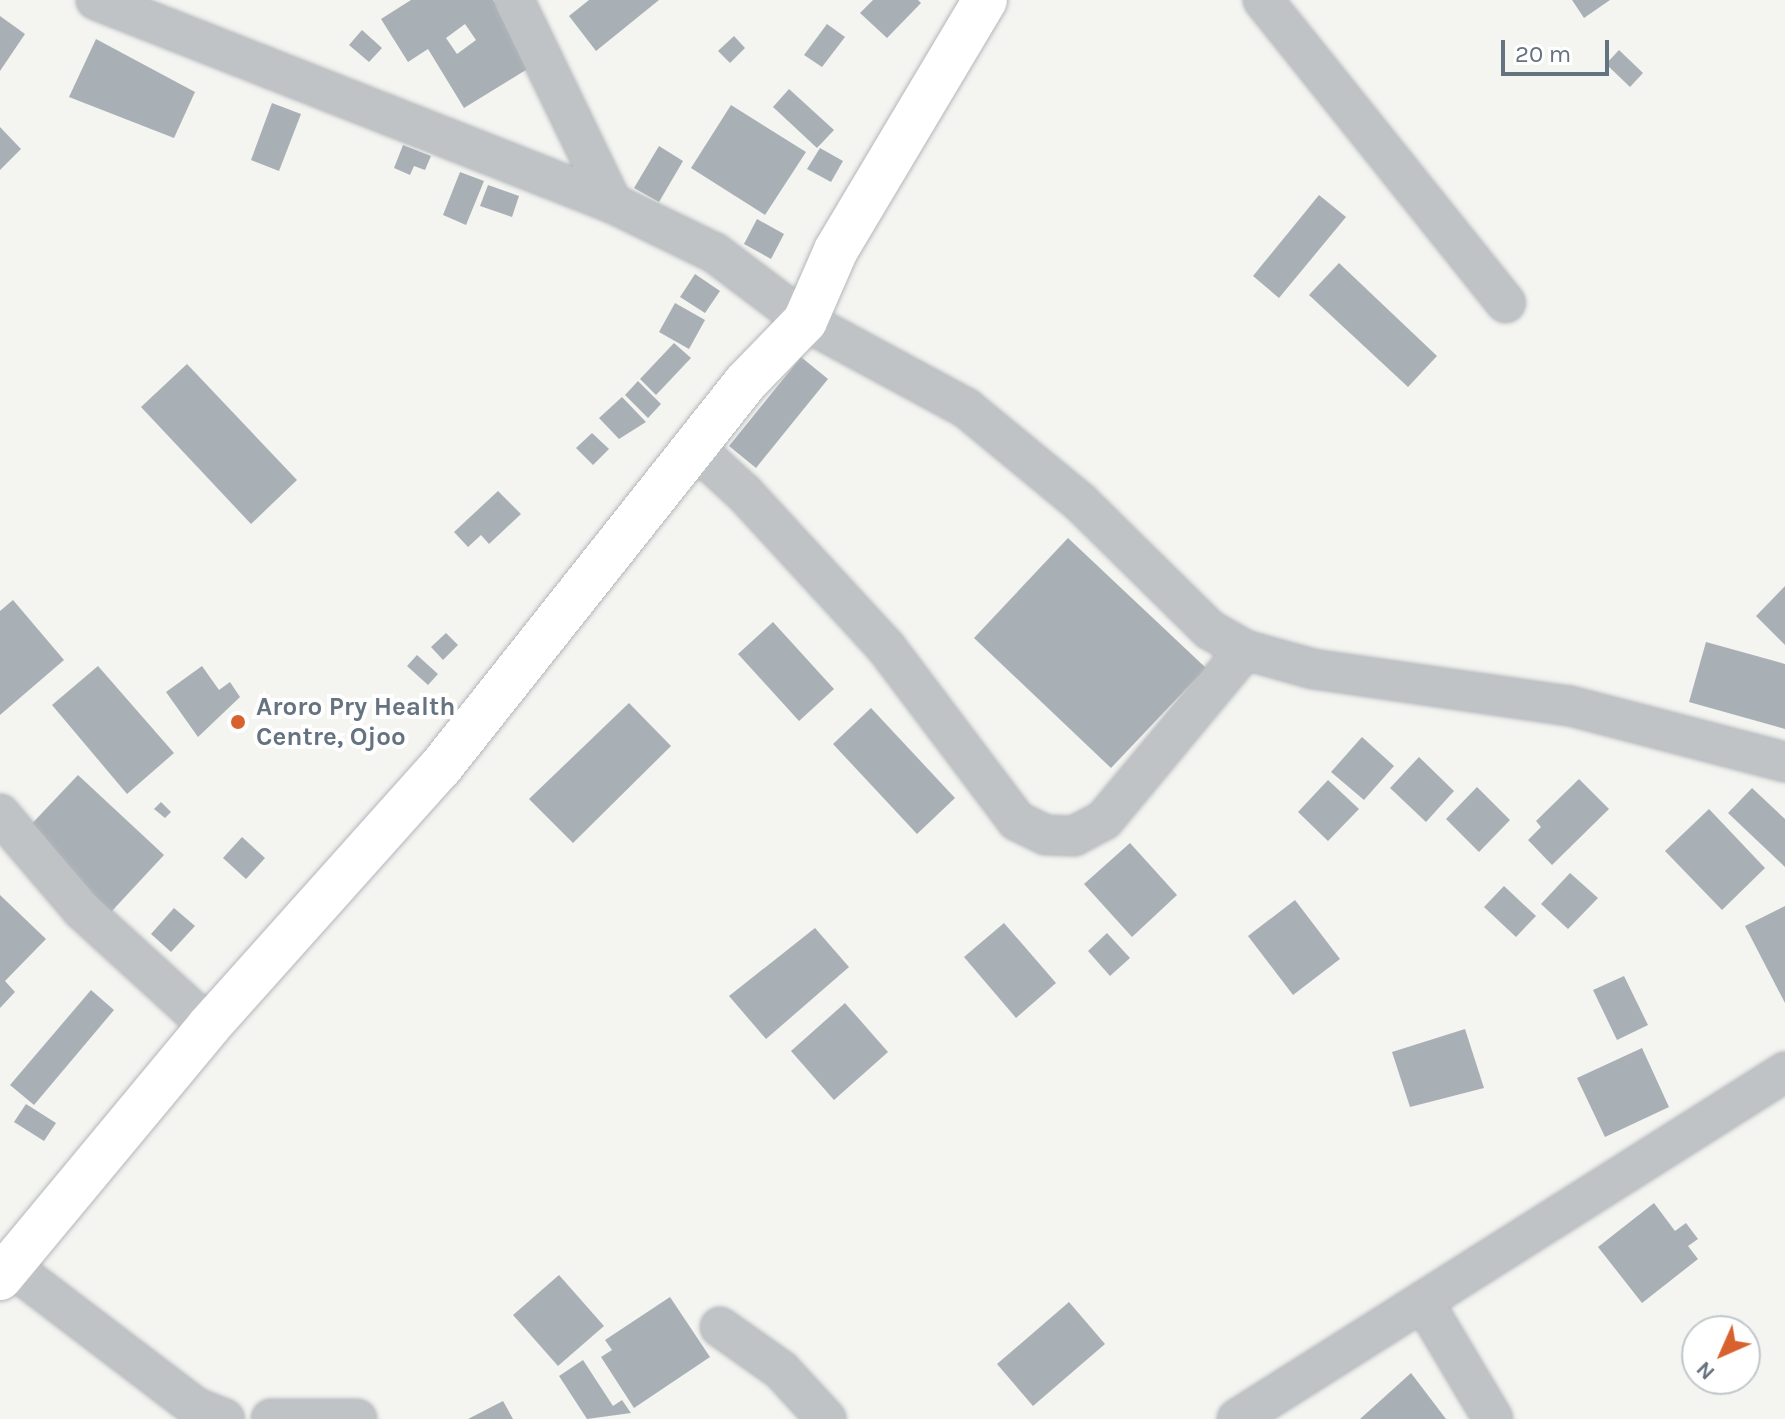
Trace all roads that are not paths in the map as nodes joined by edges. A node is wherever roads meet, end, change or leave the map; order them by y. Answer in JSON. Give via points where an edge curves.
{"nodes":[{"id":1,"x":96,"y":0,"type":"edge"},
{"id":2,"x":514,"y":0,"type":"edge"},
{"id":3,"x":985,"y":0,"type":"edge"},
{"id":4,"x":1263,"y":0,"type":"edge"},
{"id":5,"x":612,"y":203,"type":"junction"},
{"id":6,"x":1506,"y":303,"type":"dead end"},
{"id":7,"x":805,"y":321,"type":"junction"},
{"id":8,"x":683,"y":462,"type":"junction"},
{"id":9,"x":1245,"y":650,"type":"junction"},
{"id":10,"x":1785,"y":762,"type":"edge"},
{"id":11,"x":0,"y":814,"type":"edge"},
{"id":12,"x":209,"y":1026,"type":"junction"},
{"id":13,"x":1785,"y":1072,"type":"edge"},
{"id":14,"x":5,"y":1272,"type":"edge"},
{"id":15,"x":1423,"y":1301,"type":"junction"},
{"id":16,"x":720,"y":1327,"type":"dead end"},
{"id":17,"x":225,"y":1419,"type":"edge"},
{"id":18,"x":271,"y":1419,"type":"edge"},
{"id":19,"x":357,"y":1419,"type":"edge"},
{"id":20,"x":826,"y":1419,"type":"edge"},
{"id":21,"x":1237,"y":1419,"type":"edge"},
{"id":22,"x":1493,"y":1419,"type":"edge"}],
"edges":[{"from":1,"to":5,"type":"street"},
{"from":2,"to":5,"type":"street"},
{"from":3,"to":7,"type":"main road","via":[[836,250]]},
{"from":4,"to":6,"type":"street"},
{"from":5,"to":7,"type":"street","via":[[715,253]]},
{"from":7,"to":8,"type":"main road"},
{"from":7,"to":9,"type":"street","via":[[966,408],[1080,502],[1210,630]]},
{"from":8,"to":9,"type":"street","via":[[707,459],[745,494],[885,646],[1017,821],[1046,835],[1074,836],[1104,820]]},
{"from":8,"to":12,"type":"main road","via":[[440,768]]},
{"from":9,"to":10,"type":"street","via":[[1313,669],[1432,681],[1570,706]]},
{"from":11,"to":12,"type":"street","via":[[82,910]]},
{"from":12,"to":14,"type":"main road"},
{"from":13,"to":15,"type":"street"},
{"from":14,"to":17,"type":"street","via":[[195,1407]]},
{"from":15,"to":21,"type":"street"},
{"from":15,"to":22,"type":"street"},
{"from":16,"to":20,"type":"street","via":[[781,1370]]},
{"from":18,"to":19,"type":"street"}]}
